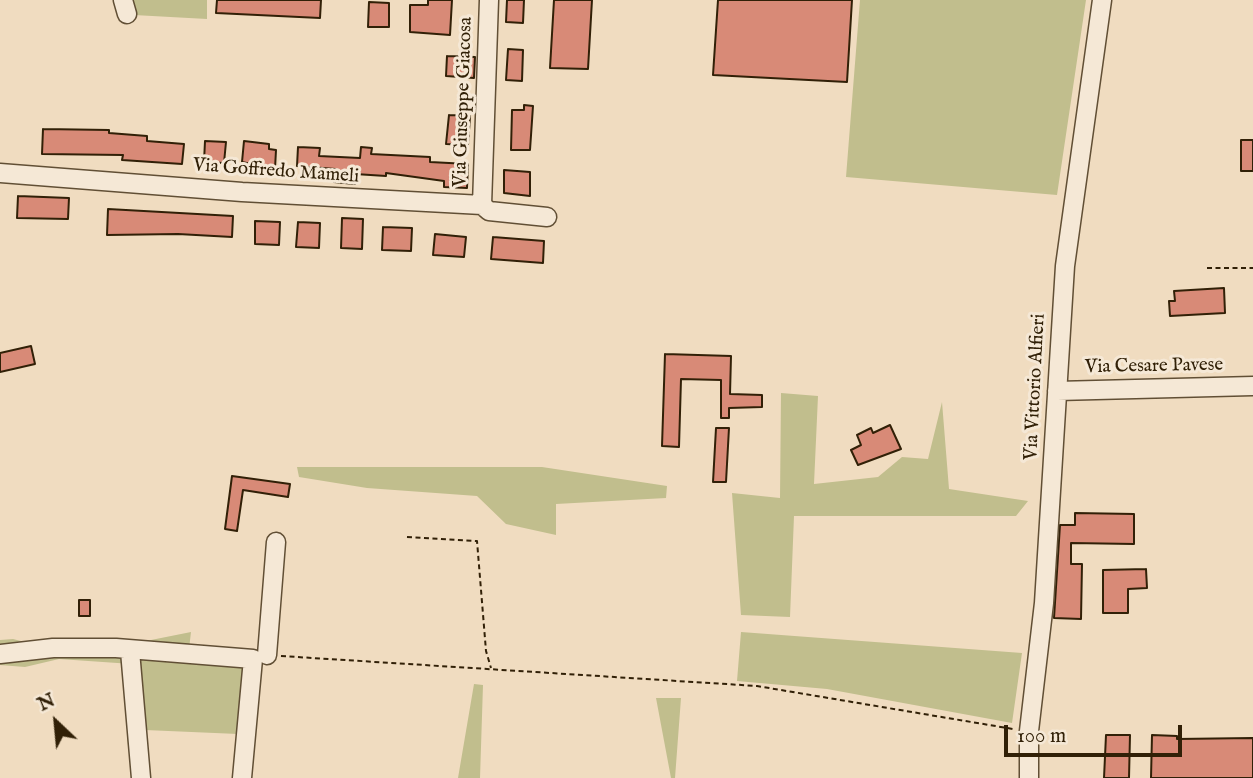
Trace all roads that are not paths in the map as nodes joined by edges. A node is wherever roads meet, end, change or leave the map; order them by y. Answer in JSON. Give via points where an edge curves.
{"nodes":[{"id":1,"x":489,"y":0,"type":"edge"},
{"id":2,"x":1102,"y":0,"type":"edge"},
{"id":3,"x":0,"y":173,"type":"edge"},
{"id":4,"x":482,"y":205,"type":"junction"},
{"id":5,"x":547,"y":216,"type":"dead end"},
{"id":6,"x":1253,"y":386,"type":"edge"},
{"id":7,"x":1057,"y":391,"type":"junction"},
{"id":8,"x":275,"y":542,"type":"dead end"},
{"id":9,"x":130,"y":651,"type":"junction"},
{"id":10,"x":0,"y":654,"type":"edge"},
{"id":11,"x":267,"y":655,"type":"road end"},
{"id":12,"x":141,"y":778,"type":"edge"},
{"id":13,"x":242,"y":778,"type":"edge"},
{"id":14,"x":1030,"y":778,"type":"edge"}],
"edges":[{"from":1,"to":4,"type":"street","name":"Via Giuseppe Giacosa"},
{"from":2,"to":7,"type":"street","name":"Via Vittorio Alfieri","via":[[1065,266]]},
{"from":3,"to":4,"type":"street","name":"Via Goffredo Mameli"},
{"from":4,"to":5,"type":"street","name":"Via Goffredo Mameli","via":[[489,211]]},
{"from":6,"to":7,"type":"street","name":"Via Cesare Pavese"},
{"from":7,"to":14,"type":"street","name":"Via Vittorio Alfieri","via":[[1041,636],[1029,731]]},
{"from":8,"to":11,"type":"street"},
{"from":9,"to":10,"type":"street","via":[[53,648]]},
{"from":9,"to":12,"type":"street"},
{"from":9,"to":13,"type":"street","via":[[253,659]]}]}
